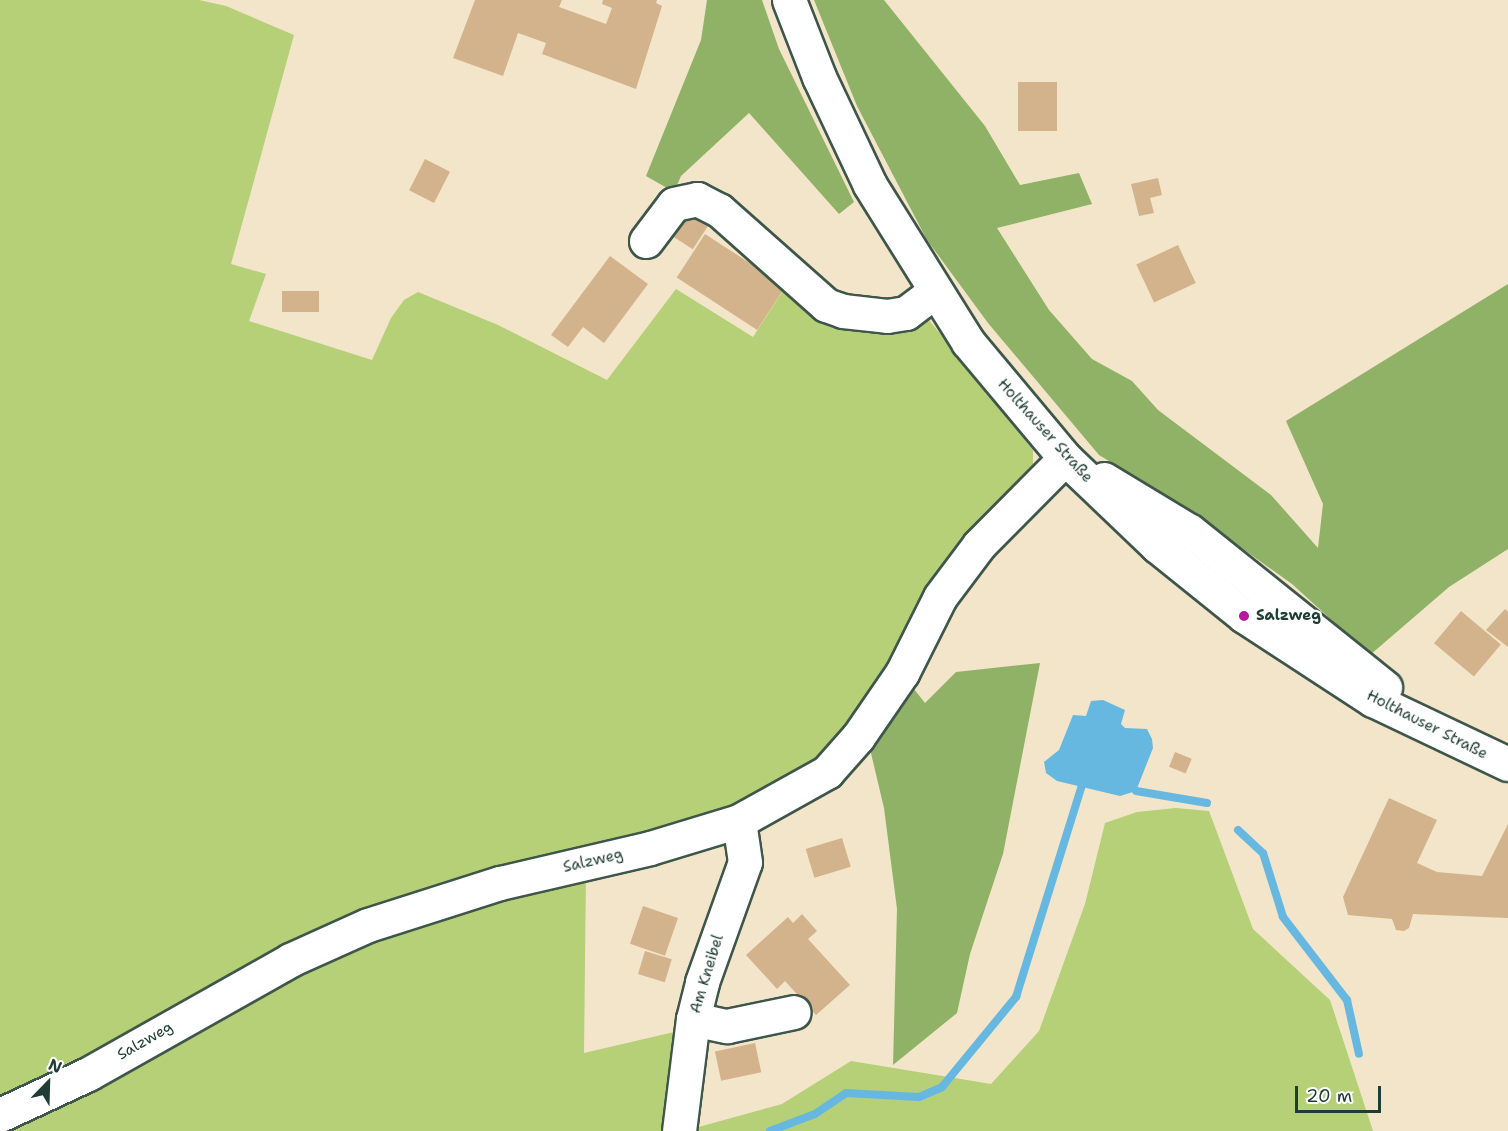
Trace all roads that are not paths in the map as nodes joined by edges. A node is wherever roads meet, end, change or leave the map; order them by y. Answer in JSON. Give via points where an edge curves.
{"nodes":[{"id":1,"x":789,"y":0,"type":"edge"},
{"id":2,"x":646,"y":241,"type":"dead end"},
{"id":3,"x":934,"y":292,"type":"junction"},
{"id":4,"x":1065,"y":458,"type":"junction"},
{"id":5,"x":1508,"y":764,"type":"edge"},
{"id":6,"x":739,"y":821,"type":"junction"},
{"id":7,"x":794,"y":1012,"type":"dead end"},
{"id":8,"x":693,"y":1019,"type":"junction"},
{"id":9,"x":0,"y":1115,"type":"edge"},
{"id":10,"x":679,"y":1131,"type":"edge"}],
"edges":[{"from":1,"to":3,"type":"street","name":"Holthauser Straße","via":[[819,77],[870,186]]},
{"from":2,"to":3,"type":"street","via":[[674,204],[697,199],[719,210],[811,292],[835,308],[887,316],[906,313]]},
{"from":3,"to":4,"type":"street","name":"Holthauser Straße","via":[[968,342]]},
{"from":4,"to":5,"type":"street","name":"Holthauser Straße","via":[[1157,546],[1244,616],[1373,699],[1436,733]]},
{"from":4,"to":6,"type":"street","name":"Salzweg","via":[[979,545],[940,597],[902,673],[858,737],[827,772]]},
{"from":6,"to":8,"type":"street","name":"Am Kneibel","via":[[745,862],[716,940]]},
{"from":6,"to":9,"type":"street","name":"Salzweg","via":[[650,848],[500,883],[368,925],[290,960],[88,1074]]},
{"from":7,"to":8,"type":"street","via":[[728,1026]]},
{"from":8,"to":10,"type":"street","name":"Am Kneibel"}]}
